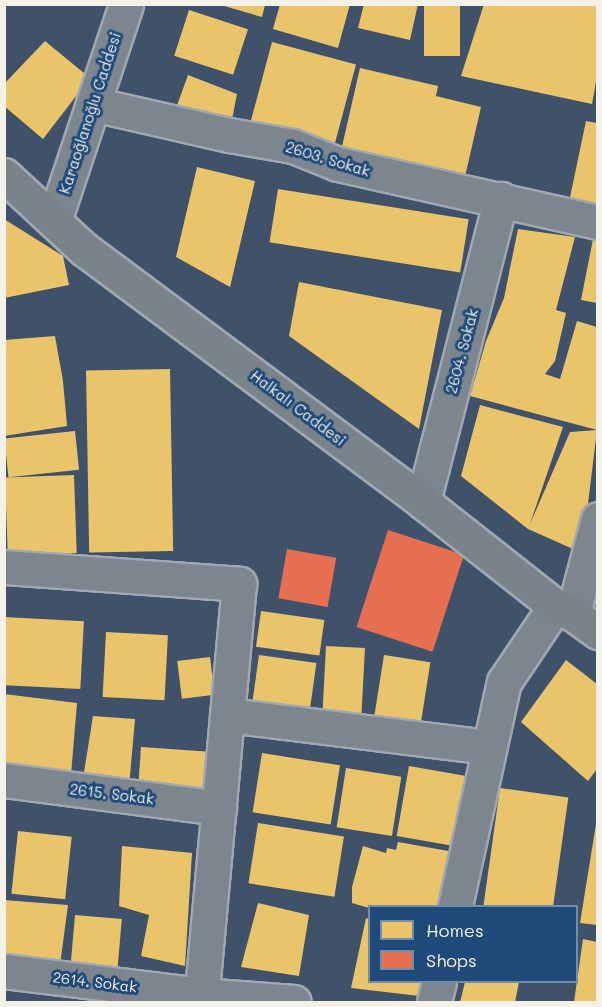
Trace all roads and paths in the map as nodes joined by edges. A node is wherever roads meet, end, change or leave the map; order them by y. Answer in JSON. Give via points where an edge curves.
{"nodes":[{"id":1,"x":126,"y":4,"type":"edge"},
{"id":2,"x":93,"y":104,"type":"junction"},
{"id":3,"x":4,"y":175,"type":"edge"},
{"id":4,"x":501,"y":199,"type":"junction"},
{"id":5,"x":54,"y":221,"type":"junction"},
{"id":6,"x":597,"y":222,"type":"edge"},
{"id":7,"x":423,"y":502,"type":"junction"},
{"id":8,"x":597,"y":519,"type":"edge"},
{"id":9,"x":4,"y":567,"type":"edge"},
{"id":10,"x":575,"y":617,"type":"edge"},
{"id":11,"x":227,"y":715,"type":"junction"},
{"id":12,"x":489,"y":747,"type":"junction"},
{"id":13,"x":4,"y":780,"type":"edge"},
{"id":14,"x":219,"y":808,"type":"junction"},
{"id":15,"x":455,"y":905,"type":"edge"},
{"id":16,"x":4,"y":971,"type":"edge"},
{"id":17,"x":439,"y":983,"type":"edge"},
{"id":18,"x":201,"y":999,"type":"edge"},
{"id":19,"x":294,"y":1002,"type":"edge"},
{"id":20,"x":434,"y":1002,"type":"edge"}],
"edges":[{"from":1,"to":2,"type":"street","name":"Karaoğlanoğlu Caddesi"},
{"from":2,"to":4,"type":"street","name":"2603. Sokak","via":[[292,146],[338,164]]},
{"from":2,"to":5,"type":"street","name":"Karaoğlanoğlu Caddesi"},
{"from":3,"to":5,"type":"main road","name":"Halkalı Caddesi"},
{"from":4,"to":6,"type":"street","name":"2603. Sokak"},
{"from":4,"to":7,"type":"street","name":"2604. Sokak"},
{"from":5,"to":7,"type":"main road","name":"Halkalı Caddesi","via":[[84,249]]},
{"from":7,"to":10,"type":"main road","name":"Halkalı Caddesi"},
{"from":8,"to":10,"type":"street"},
{"from":9,"to":11,"type":"street","via":[[240,584]]},
{"from":10,"to":12,"type":"street","via":[[504,682]]},
{"from":11,"to":12,"type":"street"},
{"from":11,"to":14,"type":"street"},
{"from":12,"to":15,"type":"street"},
{"from":13,"to":14,"type":"street","name":"2615. Sokak"},
{"from":14,"to":18,"type":"street"},
{"from":16,"to":18,"type":"street","name":"2614. Sokak"},
{"from":17,"to":20,"type":"street"},
{"from":18,"to":19,"type":"street","name":"2614. Sokak"}]}
